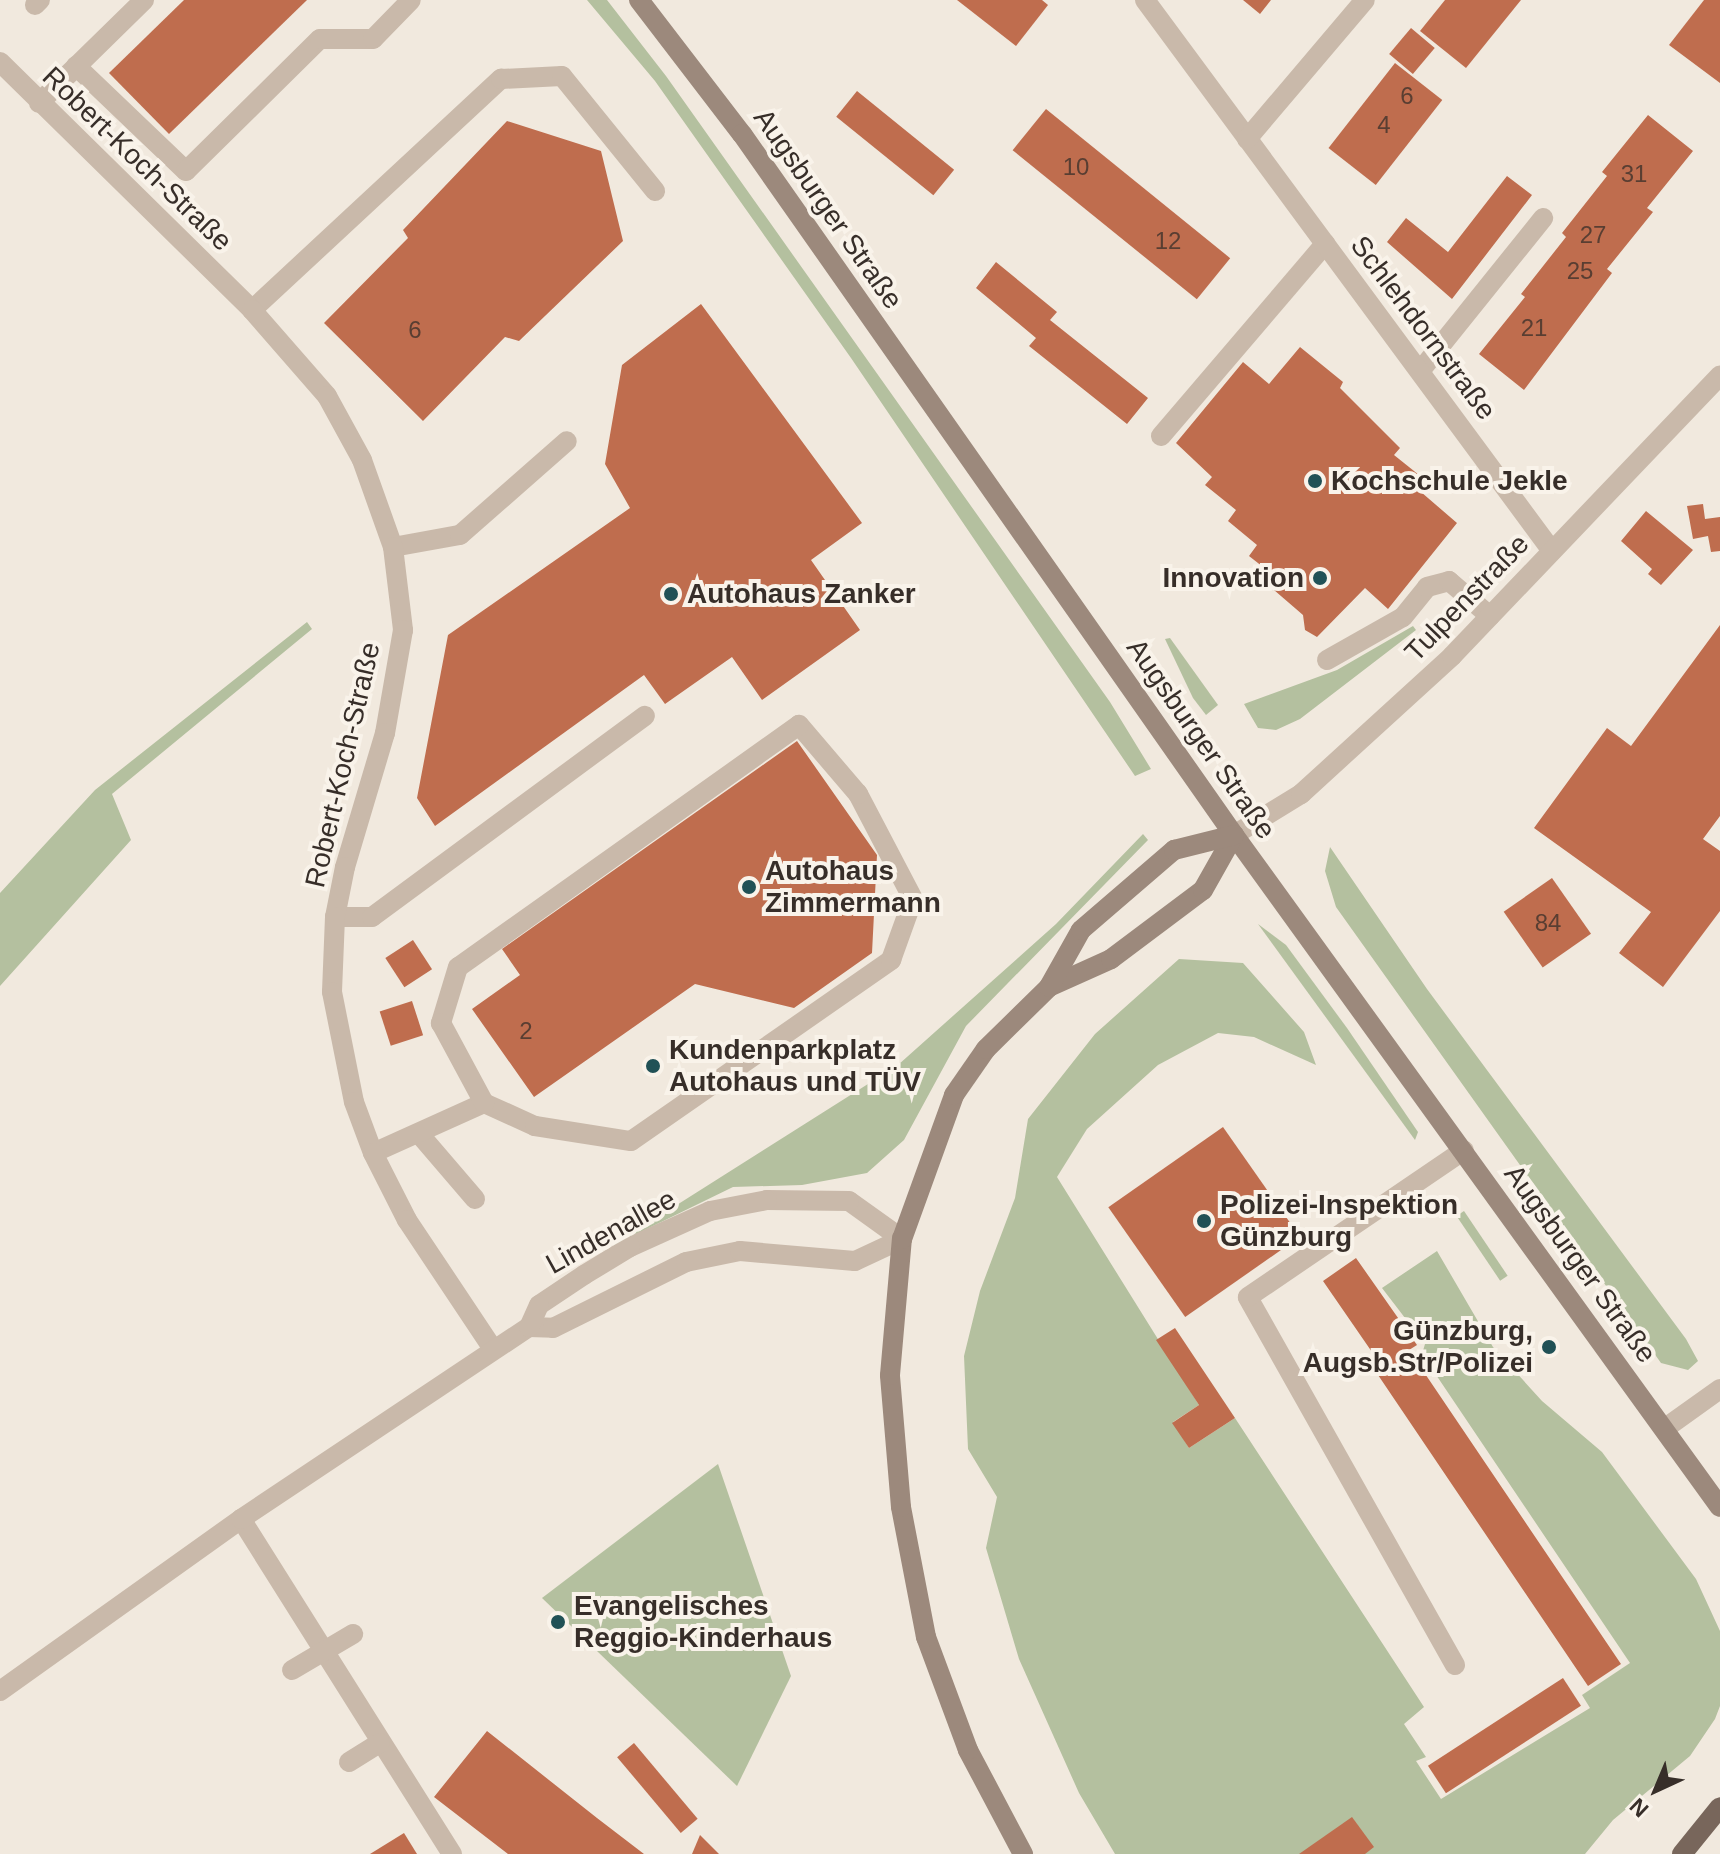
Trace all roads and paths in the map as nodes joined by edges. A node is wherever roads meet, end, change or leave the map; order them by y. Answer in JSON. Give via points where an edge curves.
{"nodes":[{"id":1,"x":144,"y":0,"type":"edge"},
{"id":2,"x":411,"y":0,"type":"edge"},
{"id":3,"x":639,"y":0,"type":"edge"},
{"id":4,"x":1145,"y":0,"type":"edge"},
{"id":5,"x":1365,"y":0,"type":"edge"},
{"id":6,"x":0,"y":62,"type":"edge"},
{"id":7,"x":76,"y":66,"type":"junction"},
{"id":8,"x":39,"y":103,"type":"junction"},
{"id":9,"x":1247,"y":139,"type":"junction"},
{"id":10,"x":655,"y":191,"type":"dead end"},
{"id":11,"x":1543,"y":218,"type":"dead end"},
{"id":12,"x":1325,"y":244,"type":"junction"},
{"id":13,"x":252,"y":310,"type":"junction"},
{"id":14,"x":1421,"y":370,"type":"junction"},
{"id":15,"x":1720,"y":376,"type":"edge"},
{"id":16,"x":1161,"y":436,"type":"dead end"},
{"id":17,"x":567,"y":441,"type":"dead end"},
{"id":18,"x":393,"y":547,"type":"junction"},
{"id":19,"x":1552,"y":551,"type":"junction"},
{"id":20,"x":1490,"y":616,"type":"junction"},
{"id":21,"x":1327,"y":660,"type":"dead end"},
{"id":22,"x":645,"y":716,"type":"dead end"},
{"id":23,"x":1234,"y":835,"type":"junction"},
{"id":24,"x":335,"y":917,"type":"junction"},
{"id":25,"x":1049,"y":987,"type":"junction"},
{"id":26,"x":484,"y":1103,"type":"junction"},
{"id":27,"x":421,"y":1136,"type":"junction"},
{"id":28,"x":1464,"y":1150,"type":"junction"},
{"id":29,"x":373,"y":1153,"type":"junction"},
{"id":30,"x":475,"y":1199,"type":"dead end"},
{"id":31,"x":902,"y":1239,"type":"junction"},
{"id":32,"x":529,"y":1327,"type":"junction"},
{"id":33,"x":493,"y":1349,"type":"junction"},
{"id":34,"x":1720,"y":1389,"type":"edge"},
{"id":35,"x":1664,"y":1429,"type":"junction"},
{"id":36,"x":1720,"y":1507,"type":"edge"},
{"id":37,"x":241,"y":1519,"type":"junction"},
{"id":38,"x":353,"y":1634,"type":"dead end"},
{"id":39,"x":321,"y":1652,"type":"junction"},
{"id":40,"x":1455,"y":1665,"type":"dead end"},
{"id":41,"x":292,"y":1670,"type":"dead end"},
{"id":42,"x":0,"y":1691,"type":"edge"},
{"id":43,"x":380,"y":1743,"type":"junction"},
{"id":44,"x":349,"y":1762,"type":"dead end"},
{"id":45,"x":1720,"y":1807,"type":"edge"},
{"id":46,"x":452,"y":1854,"type":"edge"},
{"id":47,"x":1023,"y":1854,"type":"edge"},
{"id":48,"x":1682,"y":1854,"type":"edge"}],
"edges":[{"from":1,"to":7,"type":"street"},
{"from":2,"to":7,"type":"street","via":[[373,39],[320,39],[186,171]]},
{"from":3,"to":23,"type":"main road","name":"Augsburger Straße","via":[[742,134]]},
{"from":4,"to":9,"type":"street","name":"Schlehdornstraße"},
{"from":5,"to":9,"type":"street"},
{"from":6,"to":8,"type":"street","name":"Robert-Koch-Straße"},
{"from":7,"to":8,"type":"street"},
{"from":8,"to":13,"type":"street","name":"Robert-Koch-Straße"},
{"from":9,"to":12,"type":"street","name":"Schlehdornstraße"},
{"from":10,"to":13,"type":"street","via":[[562,76],[501,79]]},
{"from":11,"to":14,"type":"street"},
{"from":12,"to":14,"type":"street","name":"Schlehdornstraße"},
{"from":12,"to":16,"type":"street"},
{"from":13,"to":18,"type":"street","name":"Robert-Koch-Straße","via":[[327,396],[362,460]]},
{"from":14,"to":19,"type":"street","name":"Schlehdornstraße"},
{"from":15,"to":19,"type":"street","name":"Tulpenstraße"},
{"from":17,"to":18,"type":"street","via":[[460,535]]},
{"from":18,"to":24,"type":"street","name":"Robert-Koch-Straße","via":[[403,630],[385,733]]},
{"from":19,"to":20,"type":"street","name":"Tulpenstraße"},
{"from":20,"to":21,"type":"street","via":[[1449,581],[1427,587],[1403,617]]},
{"from":20,"to":23,"type":"street","name":"Tulpenstraße","via":[[1301,794]]},
{"from":22,"to":24,"type":"street","via":[[372,917]]},
{"from":23,"to":25,"type":"main road","via":[[1203,890],[1111,959]]},
{"from":23,"to":25,"type":"main road","via":[[1174,850],[1081,930]]},
{"from":23,"to":28,"type":"main road","name":"Augsburger Straße"},
{"from":24,"to":29,"type":"street","name":"Robert-Koch-Straße","via":[[332,992],[354,1102]]},
{"from":25,"to":31,"type":"main road","via":[[986,1049],[954,1095]]},
{"from":26,"to":26,"type":"street","via":[[535,1126],[631,1141],[891,960],[913,899],[858,794],[799,725],[458,967],[441,1023]]},
{"from":26,"to":27,"type":"street"},
{"from":27,"to":29,"type":"street"},
{"from":27,"to":30,"type":"street"},
{"from":28,"to":35,"type":"main road","name":"Augsburger Straße"},
{"from":28,"to":40,"type":"street","via":[[1248,1297]]},
{"from":29,"to":33,"type":"street","name":"Robert-Koch-Straße","via":[[407,1220]]},
{"from":31,"to":32,"type":"street","name":"Lindenallee","via":[[855,1261],[740,1251],[686,1262],[553,1328]]},
{"from":31,"to":32,"type":"street","name":"Lindenallee","via":[[849,1201],[767,1200],[710,1211],[630,1247],[584,1275],[539,1305]]},
{"from":31,"to":47,"type":"main road","via":[[890,1375],[901,1507],[926,1637],[968,1750]]},
{"from":32,"to":33,"type":"street","name":"Lindenallee"},
{"from":33,"to":37,"type":"street","name":"Lindenallee"},
{"from":34,"to":35,"type":"street"},
{"from":35,"to":36,"type":"main road","name":"Augsburger Straße"},
{"from":37,"to":39,"type":"street"},
{"from":37,"to":42,"type":"street","name":"Lindenallee"},
{"from":38,"to":39,"type":"street"},
{"from":39,"to":41,"type":"street"},
{"from":39,"to":43,"type":"street"},
{"from":43,"to":44,"type":"street"},
{"from":43,"to":46,"type":"street"},
{"from":45,"to":48,"type":"main road"}]}
